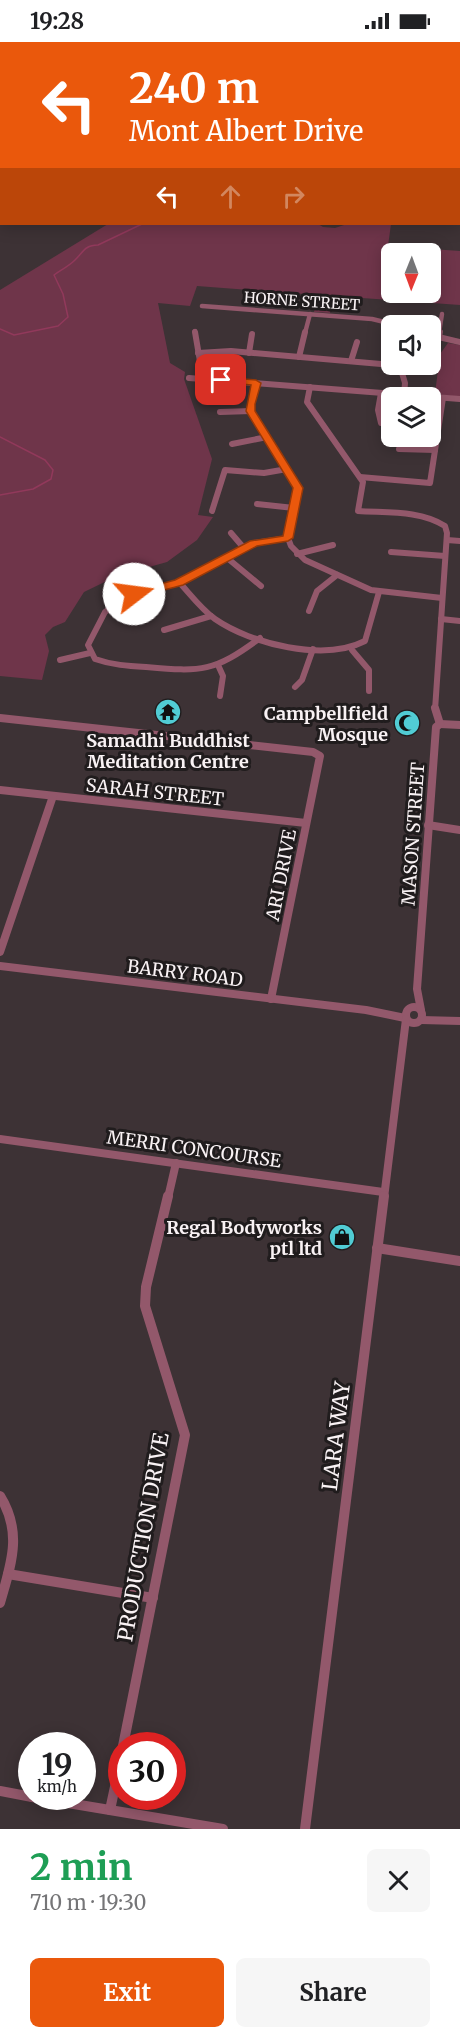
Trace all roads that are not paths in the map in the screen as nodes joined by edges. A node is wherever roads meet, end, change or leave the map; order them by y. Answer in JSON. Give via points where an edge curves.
{"nodes":[{"id":1,"x":201,"y":306,"type":"dead end"},
{"id":2,"x":310,"y":314,"type":"junction"},
{"id":3,"x":442,"y":314,"type":"dead end"},
{"id":4,"x":381,"y":320,"type":"edge"},
{"id":5,"x":441,"y":322,"type":"edge"},
{"id":6,"x":195,"y":331,"type":"dead end"},
{"id":7,"x":252,"y":334,"type":"dead end"},
{"id":8,"x":441,"y":337,"type":"edge"},
{"id":9,"x":357,"y":342,"type":"dead end"},
{"id":10,"x":460,"y":342,"type":"edge"},
{"id":11,"x":198,"y":353,"type":"junction"},
{"id":12,"x":249,"y":353,"type":"junction"},
{"id":13,"x":299,"y":357,"type":"junction"},
{"id":14,"x":351,"y":361,"type":"junction"},
{"id":15,"x":381,"y":364,"type":"edge"},
{"id":16,"x":189,"y":378,"type":"dead end"},
{"id":17,"x":203,"y":379,"type":"junction"},
{"id":18,"x":256,"y":383,"type":"junction"},
{"id":19,"x":310,"y":387,"type":"junction"},
{"id":20,"x":381,"y":393,"type":"joint"},
{"id":21,"x":443,"y":398,"type":"joint"},
{"id":22,"x":460,"y":399,"type":"edge"},
{"id":23,"x":250,"y":411,"type":"junction"},
{"id":24,"x":220,"y":412,"type":"dead end"},
{"id":25,"x":381,"y":423,"type":"dead end"},
{"id":26,"x":267,"y":437,"type":"junction"},
{"id":27,"x":232,"y":444,"type":"dead end"},
{"id":28,"x":399,"y":449,"type":"dead end"},
{"id":29,"x":435,"y":450,"type":"junction"},
{"id":30,"x":287,"y":469,"type":"junction"},
{"id":31,"x":360,"y":477,"type":"junction"},
{"id":32,"x":257,"y":504,"type":"dead end"},
{"id":33,"x":294,"y":508,"type":"junction"},
{"id":34,"x":212,"y":511,"type":"dead end"},
{"id":35,"x":231,"y":533,"type":"dead end"},
{"id":36,"x":288,"y":538,"type":"junction"},
{"id":37,"x":447,"y":540,"type":"junction"},
{"id":38,"x":460,"y":542,"type":"edge"},
{"id":39,"x":333,"y":545,"type":"dead end"},
{"id":40,"x":243,"y":547,"type":"junction"},
{"id":41,"x":391,"y":552,"type":"dead end"},
{"id":42,"x":297,"y":554,"type":"junction"},
{"id":43,"x":446,"y":556,"type":"junction"},
{"id":44,"x":226,"y":557,"type":"junction"},
{"id":45,"x":337,"y":575,"type":"junction"},
{"id":46,"x":179,"y":582,"type":"junction"},
{"id":47,"x":261,"y":586,"type":"dead end"},
{"id":48,"x":379,"y":592,"type":"junction"},
{"id":49,"x":442,"y":598,"type":"junction"},
{"id":50,"x":309,"y":611,"type":"dead end"},
{"id":51,"x":211,"y":616,"type":"junction"},
{"id":52,"x":236,"y":618,"type":"dead end"},
{"id":53,"x":441,"y":619,"type":"junction"},
{"id":54,"x":460,"y":621,"type":"edge"},
{"id":55,"x":226,"y":625,"type":"junction"},
{"id":56,"x":164,"y":630,"type":"dead end"},
{"id":57,"x":260,"y":638,"type":"junction"},
{"id":58,"x":313,"y":650,"type":"junction"},
{"id":59,"x":352,"y":650,"type":"junction"},
{"id":60,"x":90,"y":653,"type":"junction"},
{"id":61,"x":60,"y":660,"type":"dead end"},
{"id":62,"x":218,"y":665,"type":"junction"},
{"id":63,"x":295,"y":687,"type":"dead end"},
{"id":64,"x":369,"y":691,"type":"dead end"},
{"id":65,"x":220,"y":696,"type":"dead end"},
{"id":66,"x":0,"y":718,"type":"edge"},
{"id":67,"x":440,"y":724,"type":"junction"},
{"id":68,"x":460,"y":725,"type":"edge"},
{"id":69,"x":0,"y":790,"type":"edge"},
{"id":70,"x":53,"y":796,"type":"junction"},
{"id":71,"x":306,"y":823,"type":"junction"},
{"id":72,"x":428,"y":827,"type":"junction"},
{"id":73,"x":460,"y":830,"type":"edge"},
{"id":74,"x":0,"y":952,"type":"edge"},
{"id":75,"x":0,"y":966,"type":"edge"},
{"id":76,"x":417,"y":990,"type":"junction"},
{"id":77,"x":271,"y":999,"type":"junction"},
{"id":78,"x":407,"y":1014,"type":"junction"},
{"id":79,"x":421,"y":1016,"type":"junction"},
{"id":80,"x":456,"y":1021,"type":"edge"},
{"id":81,"x":403,"y":1048,"type":"junction"},
{"id":82,"x":0,"y":1139,"type":"edge"},
{"id":83,"x":176,"y":1163,"type":"junction"},
{"id":84,"x":383,"y":1192,"type":"junction"},
{"id":85,"x":377,"y":1248,"type":"junction"},
{"id":86,"x":460,"y":1261,"type":"edge"},
{"id":87,"x":0,"y":1496,"type":"edge"},
{"id":88,"x":8,"y":1575,"type":"junction"},
{"id":89,"x":153,"y":1598,"type":"junction"},
{"id":90,"x":0,"y":1603,"type":"edge"},
{"id":91,"x":126,"y":1732,"type":"edge"},
{"id":92,"x":0,"y":1791,"type":"edge"},
{"id":93,"x":18,"y":1794,"type":"edge"},
{"id":94,"x":110,"y":1810,"type":"edge"},
{"id":95,"x":223,"y":1829,"type":"edge"},
{"id":96,"x":305,"y":1829,"type":"edge"}],
"edges":[{"from":1,"to":2,"type":"street","name":"HORNE STREET"},
{"from":2,"to":4,"type":"street","name":"HORNE STREET"},
{"from":2,"to":13,"type":"street"},
{"from":3,"to":5,"type":"street"},
{"from":6,"to":11,"type":"street"},
{"from":7,"to":12,"type":"street"},
{"from":8,"to":10,"type":"street"},
{"from":9,"to":14,"type":"street"},
{"from":11,"to":12,"type":"street"},
{"from":11,"to":17,"type":"street"},
{"from":12,"to":13,"type":"street"},
{"from":13,"to":14,"type":"street"},
{"from":14,"to":15,"type":"street"},
{"from":16,"to":17,"type":"street"},
{"from":17,"to":18,"type":"street"},
{"from":18,"to":19,"type":"street"},
{"from":18,"to":23,"type":"street"},
{"from":19,"to":20,"type":"street"},
{"from":19,"to":31,"type":"street","via":[[307,402]]},
{"from":20,"to":25,"type":"street"},
{"from":21,"to":22,"type":"street"},
{"from":21,"to":29,"type":"street"},
{"from":23,"to":24,"type":"street"},
{"from":23,"to":26,"type":"street"},
{"from":26,"to":27,"type":"street"},
{"from":26,"to":30,"type":"street"},
{"from":28,"to":29,"type":"street"},
{"from":29,"to":31,"type":"street","via":[[430,483]]},
{"from":30,"to":33,"type":"street","via":[[298,488]]},
{"from":30,"to":34,"type":"street","via":[[264,473],[225,470]]},
{"from":31,"to":37,"type":"street","via":[[363,482],[358,511],[435,519],[445,526]]},
{"from":32,"to":33,"type":"street"},
{"from":33,"to":36,"type":"street"},
{"from":35,"to":40,"type":"street"},
{"from":36,"to":40,"type":"street"},
{"from":36,"to":42,"type":"street"},
{"from":37,"to":38,"type":"street"},
{"from":37,"to":43,"type":"street","name":"MASON STREET"},
{"from":39,"to":42,"type":"street"},
{"from":40,"to":44,"type":"street"},
{"from":41,"to":43,"type":"street"},
{"from":42,"to":45,"type":"street"},
{"from":43,"to":49,"type":"street","name":"MASON STREET"},
{"from":44,"to":46,"type":"street"},
{"from":44,"to":47,"type":"street"},
{"from":45,"to":48,"type":"street"},
{"from":45,"to":50,"type":"street","via":[[317,591]]},
{"from":46,"to":51,"type":"street"},
{"from":46,"to":60,"type":"street","via":[[113,604],[88,645]]},
{"from":48,"to":49,"type":"street"},
{"from":48,"to":59,"type":"street","via":[[365,641]]},
{"from":49,"to":53,"type":"street","name":"MASON STREET"},
{"from":51,"to":55,"type":"street"},
{"from":51,"to":56,"type":"street"},
{"from":52,"to":55,"type":"street"},
{"from":53,"to":54,"type":"street"},
{"from":53,"to":67,"type":"street","name":"MASON STREET","via":[[435,712]]},
{"from":55,"to":57,"type":"street"},
{"from":57,"to":58,"type":"street","via":[[280,646]]},
{"from":57,"to":62,"type":"street"},
{"from":58,"to":59,"type":"street"},
{"from":58,"to":63,"type":"street","via":[[302,680]]},
{"from":59,"to":64,"type":"street","via":[[369,669]]},
{"from":60,"to":61,"type":"street"},
{"from":60,"to":62,"type":"street","via":[[109,664],[178,671]]},
{"from":62,"to":65,"type":"street","via":[[224,679]]},
{"from":66,"to":71,"type":"street","name":"ARI DRIVE","via":[[313,752],[320,756]]},
{"from":67,"to":68,"type":"street"},
{"from":67,"to":72,"type":"street","name":"MASON STREET","via":[[436,727]]},
{"from":69,"to":70,"type":"street","name":"SARAH STREET"},
{"from":70,"to":71,"type":"street","name":"SARAH STREET"},
{"from":70,"to":74,"type":"street"},
{"from":71,"to":77,"type":"street","name":"ARI DRIVE"},
{"from":72,"to":73,"type":"street"},
{"from":72,"to":76,"type":"street","name":"MASON STREET"},
{"from":75,"to":77,"type":"street","name":"BARRY ROAD"},
{"from":76,"to":78,"type":"street","name":"MASON STREET"},
{"from":76,"to":79,"type":"street","name":"MASON STREET"},
{"from":77,"to":78,"type":"street","name":"BARRY ROAD"},
{"from":78,"to":79,"type":"street"},
{"from":78,"to":79,"type":"street"},
{"from":78,"to":81,"type":"street","name":"MASON STREET"},
{"from":79,"to":80,"type":"street"},
{"from":79,"to":81,"type":"street"},
{"from":81,"to":84,"type":"street","name":"LARA WAY"},
{"from":82,"to":83,"type":"street","name":"MERRI CONCOURSE"},
{"from":83,"to":84,"type":"street","name":"MERRI CONCOURSE"},
{"from":83,"to":89,"type":"street","name":"PRODUCTION DRIVE","via":[[145,1297],[149,1322],[185,1435]]},
{"from":84,"to":85,"type":"street","name":"LARA WAY"},
{"from":85,"to":86,"type":"street"},
{"from":85,"to":96,"type":"street","name":"LARA WAY"},
{"from":87,"to":88,"type":"street","via":[[9,1510],[14,1531]]},
{"from":88,"to":89,"type":"street"},
{"from":88,"to":90,"type":"street"},
{"from":89,"to":91,"type":"street","name":"PRODUCTION DRIVE"},
{"from":92,"to":93,"type":"street"},
{"from":94,"to":95,"type":"street"}]}
